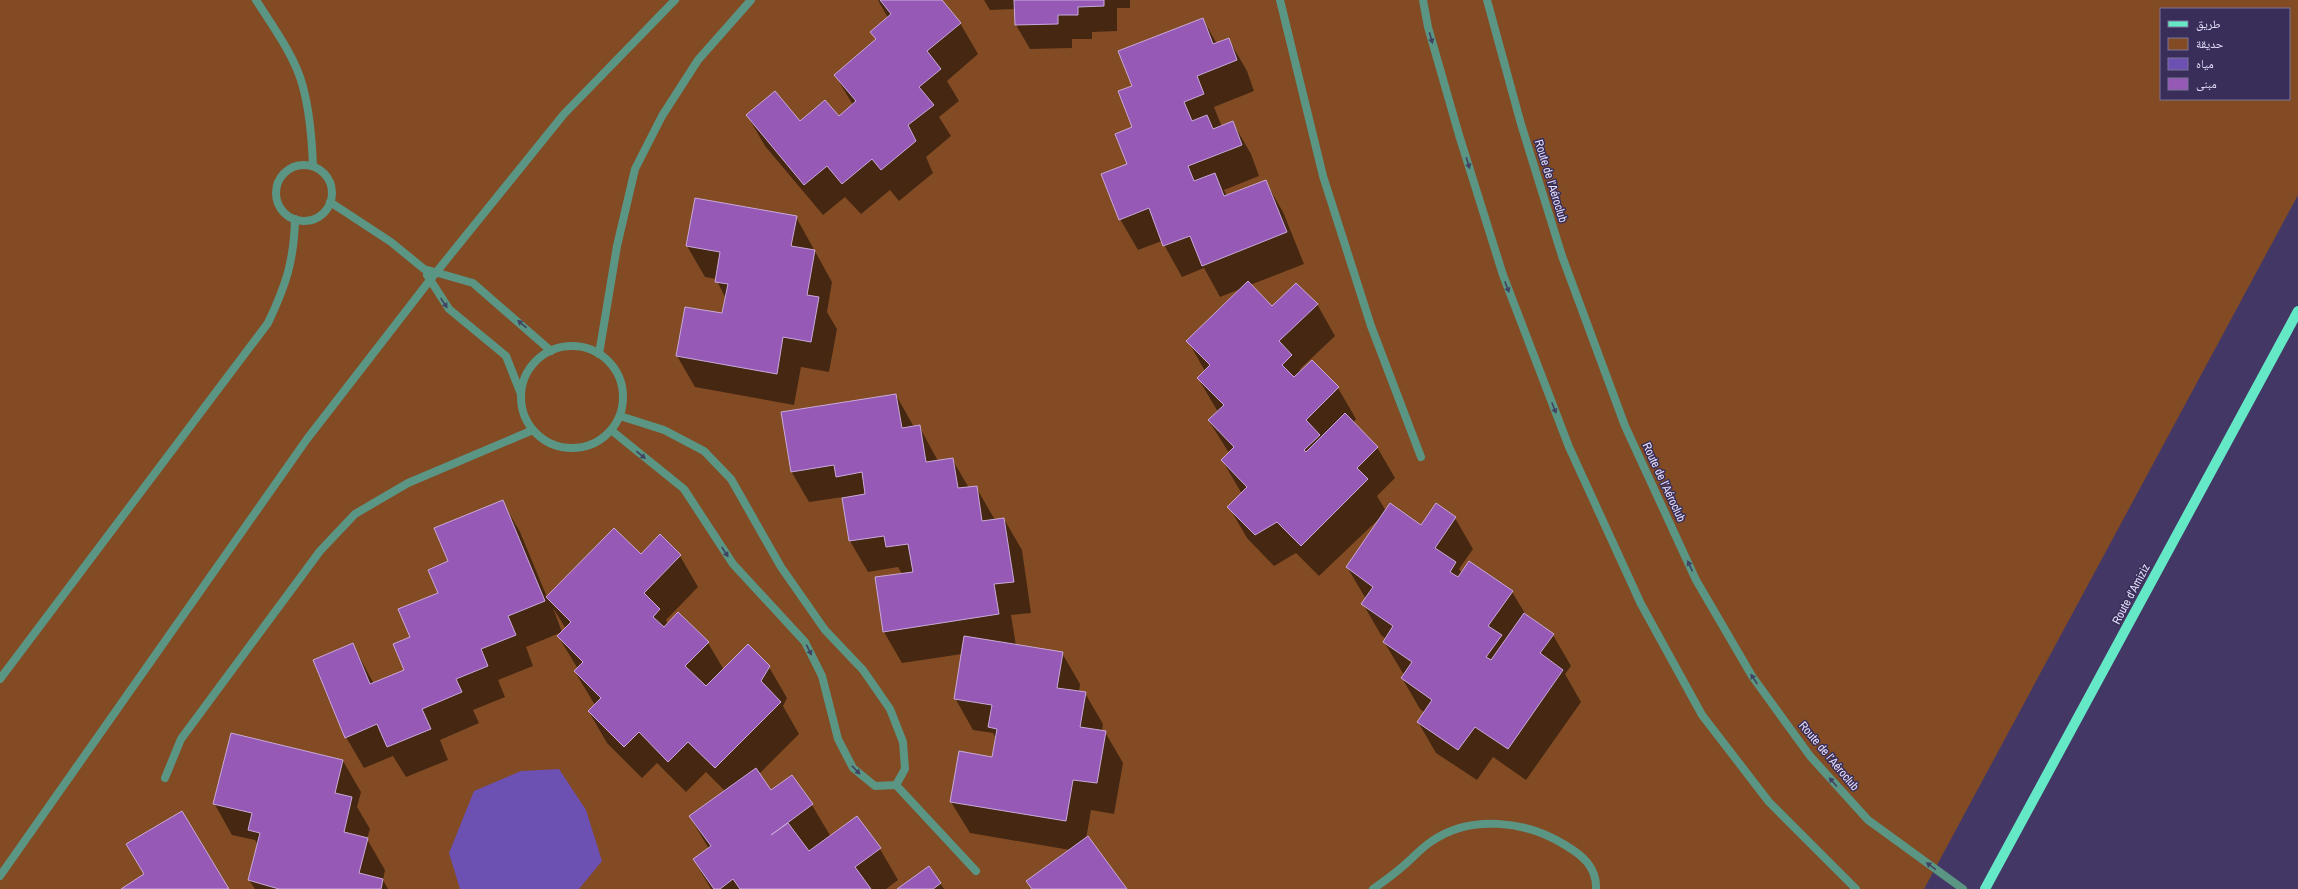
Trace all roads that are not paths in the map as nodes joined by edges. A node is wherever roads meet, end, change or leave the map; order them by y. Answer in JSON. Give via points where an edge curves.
{"nodes":[{"id":1,"x":256,"y":0,"type":"edge"},
{"id":2,"x":675,"y":0,"type":"edge"},
{"id":3,"x":751,"y":0,"type":"edge"},
{"id":4,"x":1280,"y":0,"type":"edge"},
{"id":5,"x":1422,"y":0,"type":"edge"},
{"id":6,"x":1487,"y":0,"type":"edge"},
{"id":7,"x":313,"y":166,"type":"junction"},
{"id":8,"x":330,"y":202,"type":"junction"},
{"id":9,"x":294,"y":219,"type":"junction"},
{"id":10,"x":424,"y":269,"type":"junction"},
{"id":11,"x":436,"y":273,"type":"junction"},
{"id":12,"x":430,"y":280,"type":"junction"},
{"id":13,"x":2298,"y":311,"type":"edge"},
{"id":14,"x":551,"y":351,"type":"junction"},
{"id":15,"x":599,"y":354,"type":"junction"},
{"id":16,"x":521,"y":394,"type":"junction"},
{"id":17,"x":620,"y":416,"type":"junction"},
{"id":18,"x":533,"y":430,"type":"junction"},
{"id":19,"x":610,"y":430,"type":"junction"},
{"id":20,"x":1421,"y":457,"type":"dead end"},
{"id":21,"x":0,"y":679,"type":"edge"},
{"id":22,"x":165,"y":778,"type":"dead end"},
{"id":23,"x":896,"y":785,"type":"junction"},
{"id":24,"x":976,"y":871,"type":"dead end"},
{"id":25,"x":0,"y":876,"type":"edge"},
{"id":26,"x":1373,"y":889,"type":"edge"},
{"id":27,"x":1596,"y":889,"type":"edge"},
{"id":28,"x":1856,"y":889,"type":"edge"},
{"id":29,"x":1963,"y":889,"type":"edge"},
{"id":30,"x":1985,"y":889,"type":"edge"}],
"edges":[{"from":1,"to":7,"type":"street","via":[[281,38],[303,85],[311,125]]},
{"from":2,"to":11,"type":"street","via":[[564,114]]},
{"from":3,"to":15,"type":"street","via":[[698,60],[662,116],[635,169],[617,246]]},
{"from":4,"to":20,"type":"street","via":[[1323,176],[1370,326]]},
{"from":5,"to":28,"type":"street","one_way":true,"via":[[1459,135],[1503,275],[1569,447],[1641,604],[1702,715],[1769,802]]},
{"from":29,"to":6,"type":"street","name":"Route de l’Aéroclub","one_way":true,"via":[[1868,820],[1810,756],[1752,676],[1696,580],[1626,426],[1562,256],[1521,124]]},
{"from":7,"to":8,"type":"street","via":[[321,170],[331,184]]},
{"from":7,"to":9,"type":"street","via":[[304,164],[292,167],[277,183],[277,201]]},
{"from":8,"to":9,"type":"street","via":[[326,210],[312,220]]},
{"from":8,"to":10,"type":"street","via":[[391,242]]},
{"from":9,"to":21,"type":"street","via":[[294,248],[284,288],[268,323]]},
{"from":10,"to":11,"type":"street"},
{"from":10,"to":12,"type":"street"},
{"from":11,"to":12,"type":"street"},
{"from":14,"to":11,"type":"street","one_way":true,"via":[[473,283]]},
{"from":12,"to":16,"type":"street","one_way":true,"via":[[449,309],[506,356]]},
{"from":12,"to":25,"type":"street","via":[[307,439]]},
{"from":13,"to":30,"type":"main road","name":"Route d'Amiziz"},
{"from":14,"to":15,"type":"street","via":[[567,347],[583,348]]},
{"from":14,"to":16,"type":"street","via":[[539,358],[530,368]]},
{"from":15,"to":17,"type":"street","via":[[610,363],[618,375],[623,402]]},
{"from":16,"to":18,"type":"street","via":[[526,419]]},
{"from":17,"to":19,"type":"street"},
{"from":17,"to":23,"type":"street","via":[[664,430],[704,451],[731,479],[781,567],[825,630],[863,670],[890,709],[903,742],[905,769]]},
{"from":18,"to":19,"type":"street","via":[[546,441],[563,447],[580,447],[597,442]]},
{"from":18,"to":22,"type":"street","via":[[408,483],[355,514],[320,551],[181,739]]},
{"from":19,"to":23,"type":"street","one_way":true,"via":[[684,489],[733,564],[805,642],[822,676],[838,739],[853,768],[875,786]]},
{"from":23,"to":24,"type":"street"},
{"from":26,"to":27,"type":"street","via":[[1433,840],[1466,826],[1494,822],[1522,827],[1555,839],[1575,851],[1591,865]]}]}
